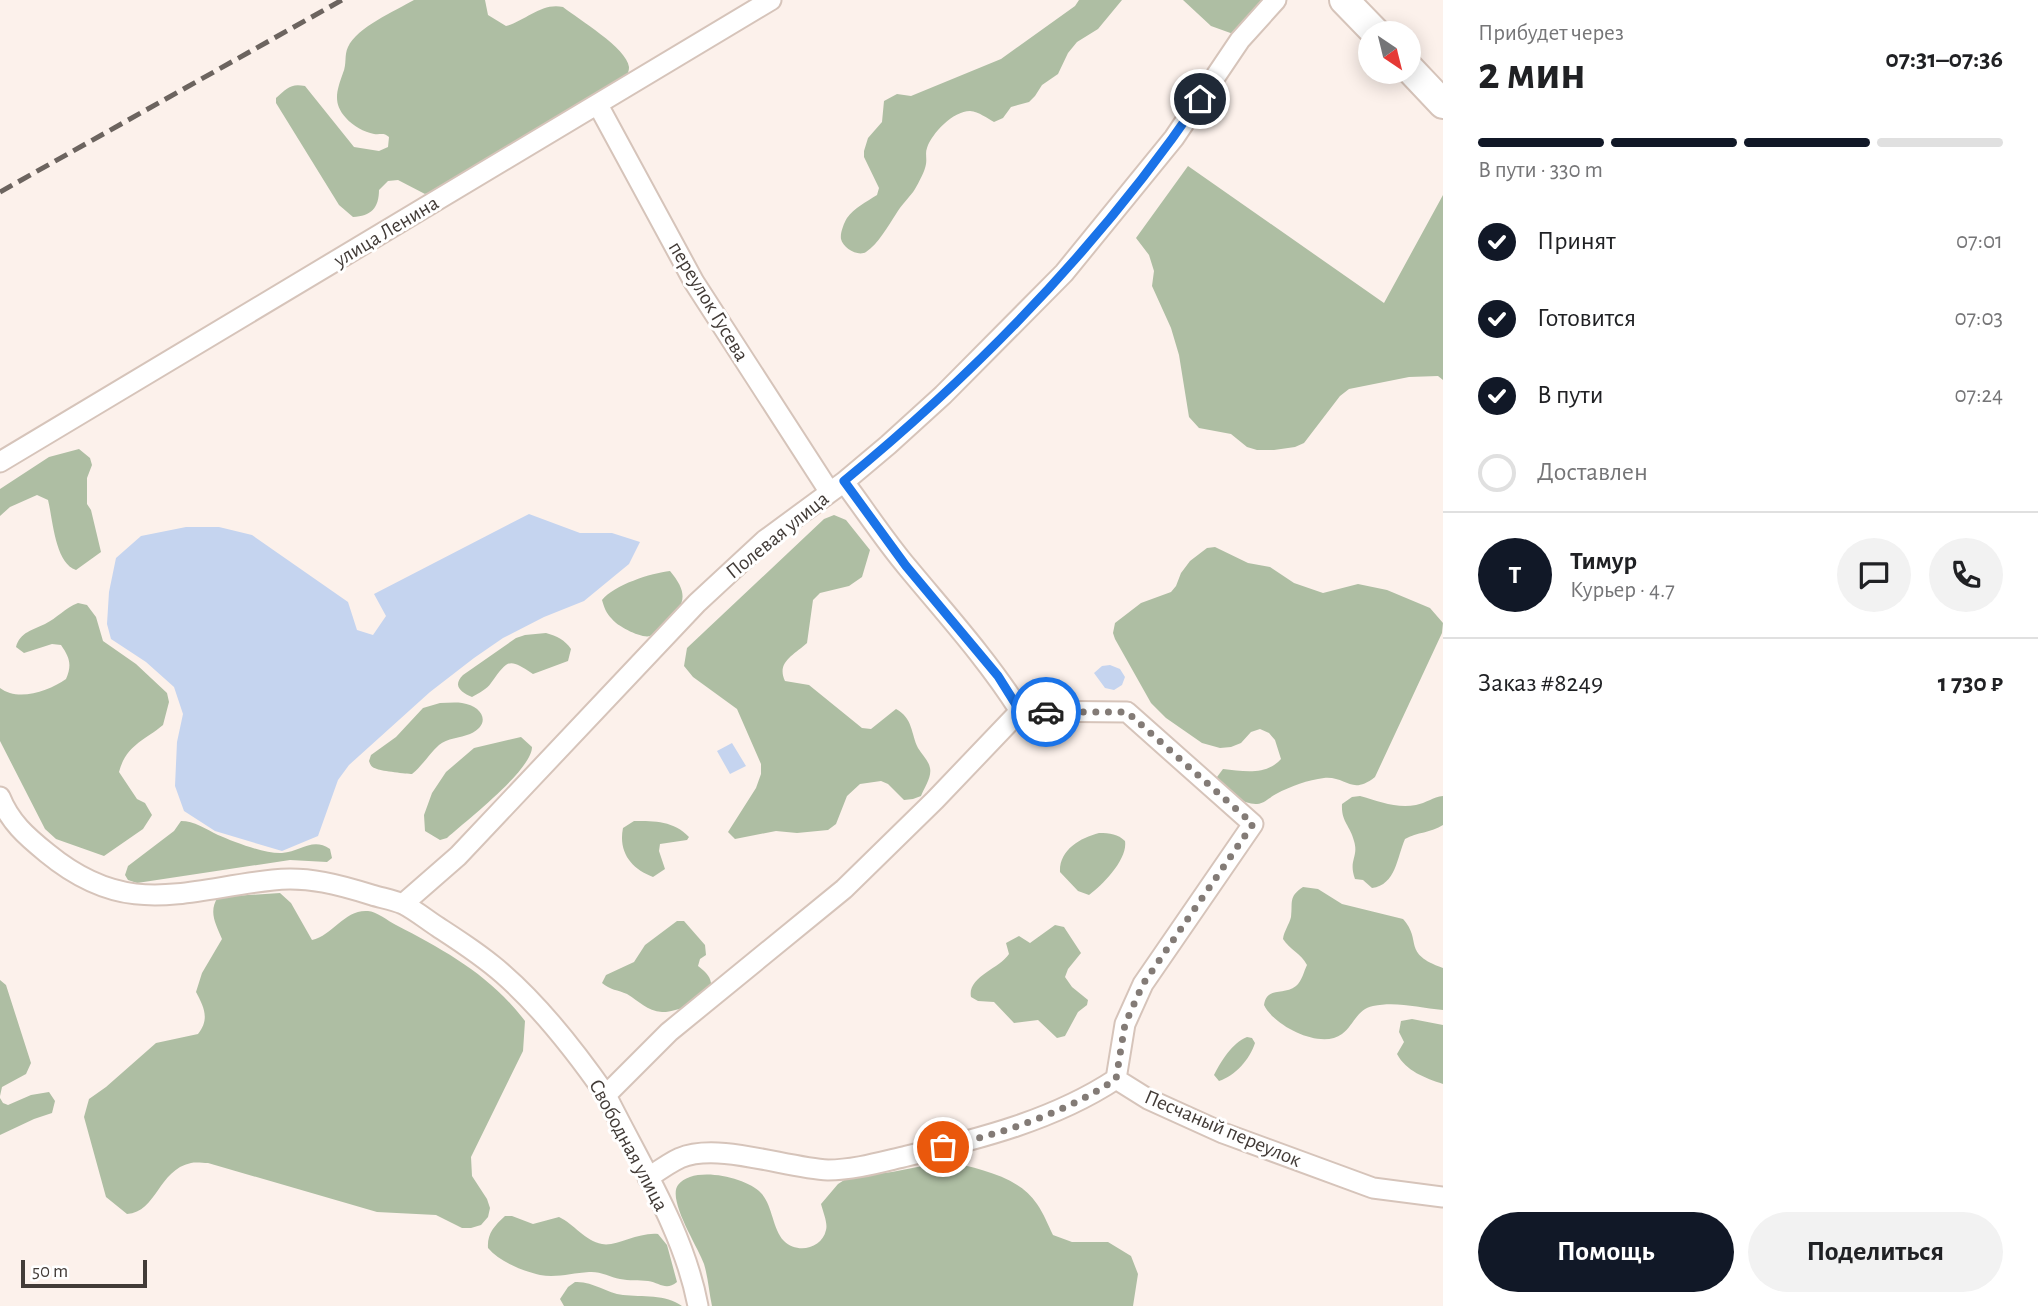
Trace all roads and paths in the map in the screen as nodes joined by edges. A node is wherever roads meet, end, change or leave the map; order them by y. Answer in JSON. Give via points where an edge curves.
{"nodes":[{"id":1,"x":771,"y":0,"type":"edge"},
{"id":2,"x":1276,"y":0,"type":"edge"},
{"id":3,"x":1344,"y":0,"type":"edge"},
{"id":4,"x":1364,"y":21,"type":"edge"},
{"id":5,"x":1421,"y":81,"type":"edge"},
{"id":6,"x":598,"y":104,"type":"junction"},
{"id":7,"x":1443,"y":104,"type":"edge"},
{"id":8,"x":0,"y":461,"type":"edge"},
{"id":9,"x":836,"y":486,"type":"junction"},
{"id":10,"x":1020,"y":711,"type":"junction"},
{"id":11,"x":3,"y":806,"type":"edge"},
{"id":12,"x":403,"y":904,"type":"junction"},
{"id":13,"x":1116,"y":1079,"type":"junction"},
{"id":14,"x":606,"y":1095,"type":"junction"},
{"id":15,"x":648,"y":1178,"type":"junction"},
{"id":16,"x":1443,"y":1197,"type":"edge"},
{"id":17,"x":698,"y":1306,"type":"edge"}],
"edges":[{"from":1,"to":6,"type":"street","name":"улица Ленина"},
{"from":2,"to":9,"type":"street","name":"Полевая улица","via":[[1240,40],[1174,138],[1064,274],[943,395]]},
{"from":3,"to":4,"type":"street"},
{"from":5,"to":7,"type":"street"},
{"from":6,"to":8,"type":"street","name":"улица Ленина"},
{"from":6,"to":9,"type":"street","name":"переулок Гусева","via":[[694,282]]},
{"from":9,"to":10,"type":"street","name":"переулок Гусева","via":[[998,676]]},
{"from":9,"to":12,"type":"street","name":"Полевая улица","via":[[765,540],[697,603],[458,856]]},
{"from":10,"to":13,"type":"street","via":[[1127,712],[1253,824],[1143,984],[1125,1024]]},
{"from":10,"to":14,"type":"street","via":[[844,889],[669,1032]]},
{"from":11,"to":12,"type":"street","name":"Свободная улица","via":[[29,839],[63,867],[96,885],[126,893],[165,897],[302,879],[334,883]]},
{"from":12,"to":14,"type":"street","name":"Свободная улица","via":[[503,974],[531,1001]]},
{"from":13,"to":15,"type":"street","via":[[1087,1098],[1028,1122],[864,1166],[828,1170],[699,1153],[680,1158]]},
{"from":13,"to":16,"type":"street","name":"Песчаный переулок","via":[[1223,1133],[1373,1188]]},
{"from":14,"to":15,"type":"street","name":"Свободная улица"},
{"from":15,"to":17,"type":"street","name":"Свободная улица","via":[[681,1246]]}]}
